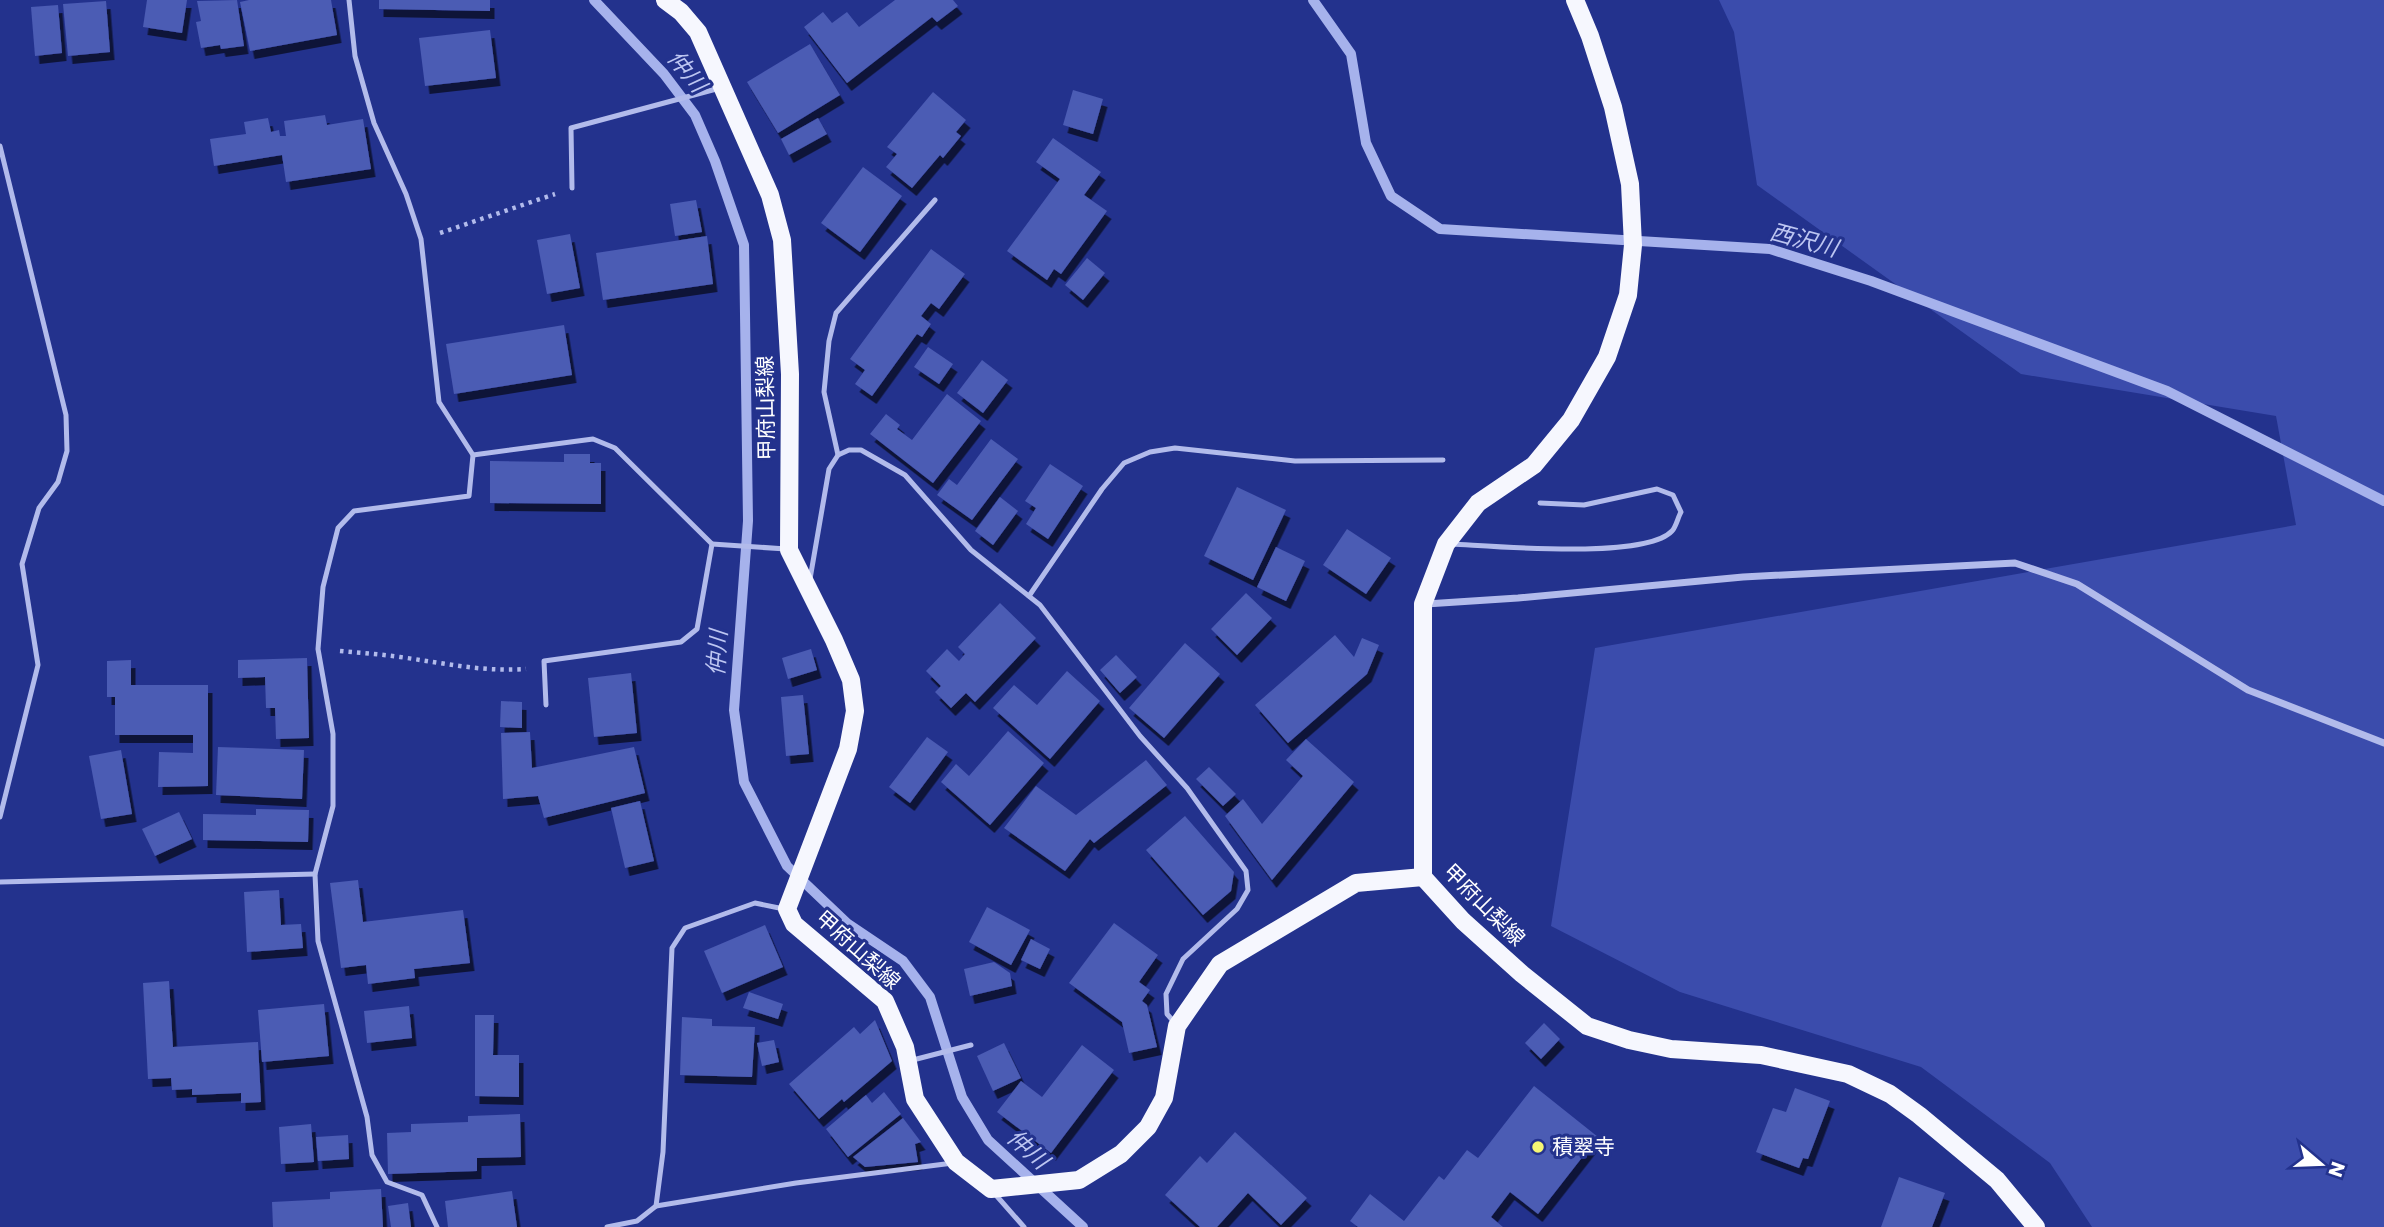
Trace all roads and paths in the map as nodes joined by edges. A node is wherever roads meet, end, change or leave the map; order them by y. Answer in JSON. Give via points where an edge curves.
{"nodes":[{"id":1,"x":349,"y":0,"type":"edge"},
{"id":2,"x":1575,"y":0,"type":"edge"},
{"id":3,"x":666,"y":1,"type":"edge"},
{"id":4,"x":723,"y":88,"type":"junction"},
{"id":5,"x":0,"y":146,"type":"edge"},
{"id":6,"x":572,"y":188,"type":"joint"},
{"id":7,"x":935,"y":200,"type":"dead end"},
{"id":8,"x":421,"y":239,"type":"junction"},
{"id":9,"x":473,"y":455,"type":"junction"},
{"id":10,"x":838,"y":455,"type":"junction"},
{"id":11,"x":1443,"y":460,"type":"dead end"},
{"id":12,"x":1540,"y":503,"type":"dead end"},
{"id":13,"x":712,"y":544,"type":"junction"},
{"id":14,"x":1446,"y":544,"type":"junction"},
{"id":15,"x":782,"y":549,"type":"junction"},
{"id":16,"x":808,"y":589,"type":"junction"},
{"id":17,"x":1029,"y":596,"type":"junction"},
{"id":18,"x":1423,"y":604,"type":"junction"},
{"id":19,"x":318,"y":649,"type":"junction"},
{"id":20,"x":544,"y":667,"type":"junction"},
{"id":21,"x":546,"y":705,"type":"dead end"},
{"id":22,"x":2384,"y":743,"type":"edge"},
{"id":23,"x":0,"y":817,"type":"edge"},
{"id":24,"x":315,"y":874,"type":"junction"},
{"id":25,"x":1423,"y":877,"type":"junction"},
{"id":26,"x":0,"y":882,"type":"edge"},
{"id":27,"x":789,"y":903,"type":"junction"},
{"id":28,"x":1177,"y":1026,"type":"junction"},
{"id":29,"x":971,"y":1045,"type":"dead end"},
{"id":30,"x":916,"y":1060,"type":"junction"},
{"id":31,"x":956,"y":1162,"type":"junction"},
{"id":32,"x":999,"y":1188,"type":"junction"},
{"id":33,"x":656,"y":1206,"type":"junction"},
{"id":34,"x":437,"y":1227,"type":"edge"},
{"id":35,"x":607,"y":1227,"type":"edge"},
{"id":36,"x":1024,"y":1227,"type":"edge"},
{"id":37,"x":2036,"y":1227,"type":"edge"}],
"edges":[{"from":1,"to":8,"type":"lane","via":[[355,56],[374,124]]},
{"from":2,"to":14,"type":"main road","via":[[1612,107],[1630,184],[1633,245],[1628,295],[1607,357],[1571,421],[1534,465],[1478,503]]},
{"from":3,"to":4,"type":"main road","name":"甲府山梨線","via":[[698,32]]},
{"from":4,"to":6,"type":"lane","via":[[572,128]]},
{"from":4,"to":15,"type":"main road","name":"甲府山梨線","via":[[770,195],[782,240],[790,374]]},
{"from":5,"to":23,"type":"lane","via":[[66,415],[67,452],[58,482],[39,508],[22,564],[38,665]]},
{"from":6,"to":8,"type":"path"},
{"from":7,"to":10,"type":"lane","via":[[836,313],[824,392]]},
{"from":8,"to":9,"type":"lane","via":[[439,402]]},
{"from":9,"to":13,"type":"lane","via":[[593,439],[615,448]]},
{"from":9,"to":19,"type":"lane","via":[[469,496],[354,511],[338,528],[323,587]]},
{"from":10,"to":16,"type":"lane","via":[[829,470]]},
{"from":10,"to":17,"type":"lane","via":[[861,450],[905,475],[971,551]]},
{"from":11,"to":17,"type":"lane","via":[[1295,461],[1175,448],[1150,452],[1124,463],[1102,489]]},
{"from":12,"to":14,"type":"lane","via":[[1584,505],[1657,489],[1673,495],[1681,512],[1672,531],[1651,543],[1567,551]]},
{"from":13,"to":15,"type":"lane"},
{"from":13,"to":20,"type":"lane","via":[[697,629],[681,642],[544,661]]},
{"from":14,"to":18,"type":"main road"},
{"from":15,"to":16,"type":"main road","name":"甲府山梨線"},
{"from":16,"to":27,"type":"main road","name":"甲府山梨線","via":[[851,681],[855,711],[848,749]]},
{"from":17,"to":28,"type":"lane","via":[[1187,788],[1247,872],[1248,890],[1237,909],[1183,960],[1166,993],[1167,1014]]},
{"from":18,"to":22,"type":"street","via":[[1743,577],[2015,563],[2077,584],[2248,690]]},
{"from":18,"to":25,"type":"main road"},
{"from":19,"to":20,"type":"path","via":[[499,671]]},
{"from":19,"to":24,"type":"lane","via":[[333,734],[333,806]]},
{"from":20,"to":21,"type":"lane"},
{"from":24,"to":26,"type":"lane"},
{"from":24,"to":34,"type":"lane","via":[[318,941],[367,1116],[372,1155],[387,1182],[422,1195]]},
{"from":25,"to":28,"type":"main road","name":"甲府山梨線","via":[[1356,883],[1270,933],[1220,964]]},
{"from":25,"to":37,"type":"main road","name":"甲府山梨線","via":[[1473,930],[1587,1026],[1671,1049],[1761,1055],[1848,1074],[1890,1094],[1919,1115],[1997,1180]]},
{"from":27,"to":30,"type":"main road","name":"甲府山梨線","via":[[794,923],[886,1001],[905,1047]]},
{"from":27,"to":33,"type":"lane","via":[[755,903],[685,928],[672,948],[663,1152]]},
{"from":28,"to":32,"type":"main road","name":"甲府山梨線","via":[[1164,1098],[1148,1127],[1121,1154],[1079,1180]]},
{"from":29,"to":30,"type":"lane"},
{"from":30,"to":31,"type":"main road","name":"甲府山梨線","via":[[915,1099]]},
{"from":31,"to":32,"type":"main road","name":"甲府山梨線"},
{"from":31,"to":33,"type":"lane"},
{"from":32,"to":36,"type":"lane"},
{"from":33,"to":35,"type":"lane","via":[[638,1221]]}]}
